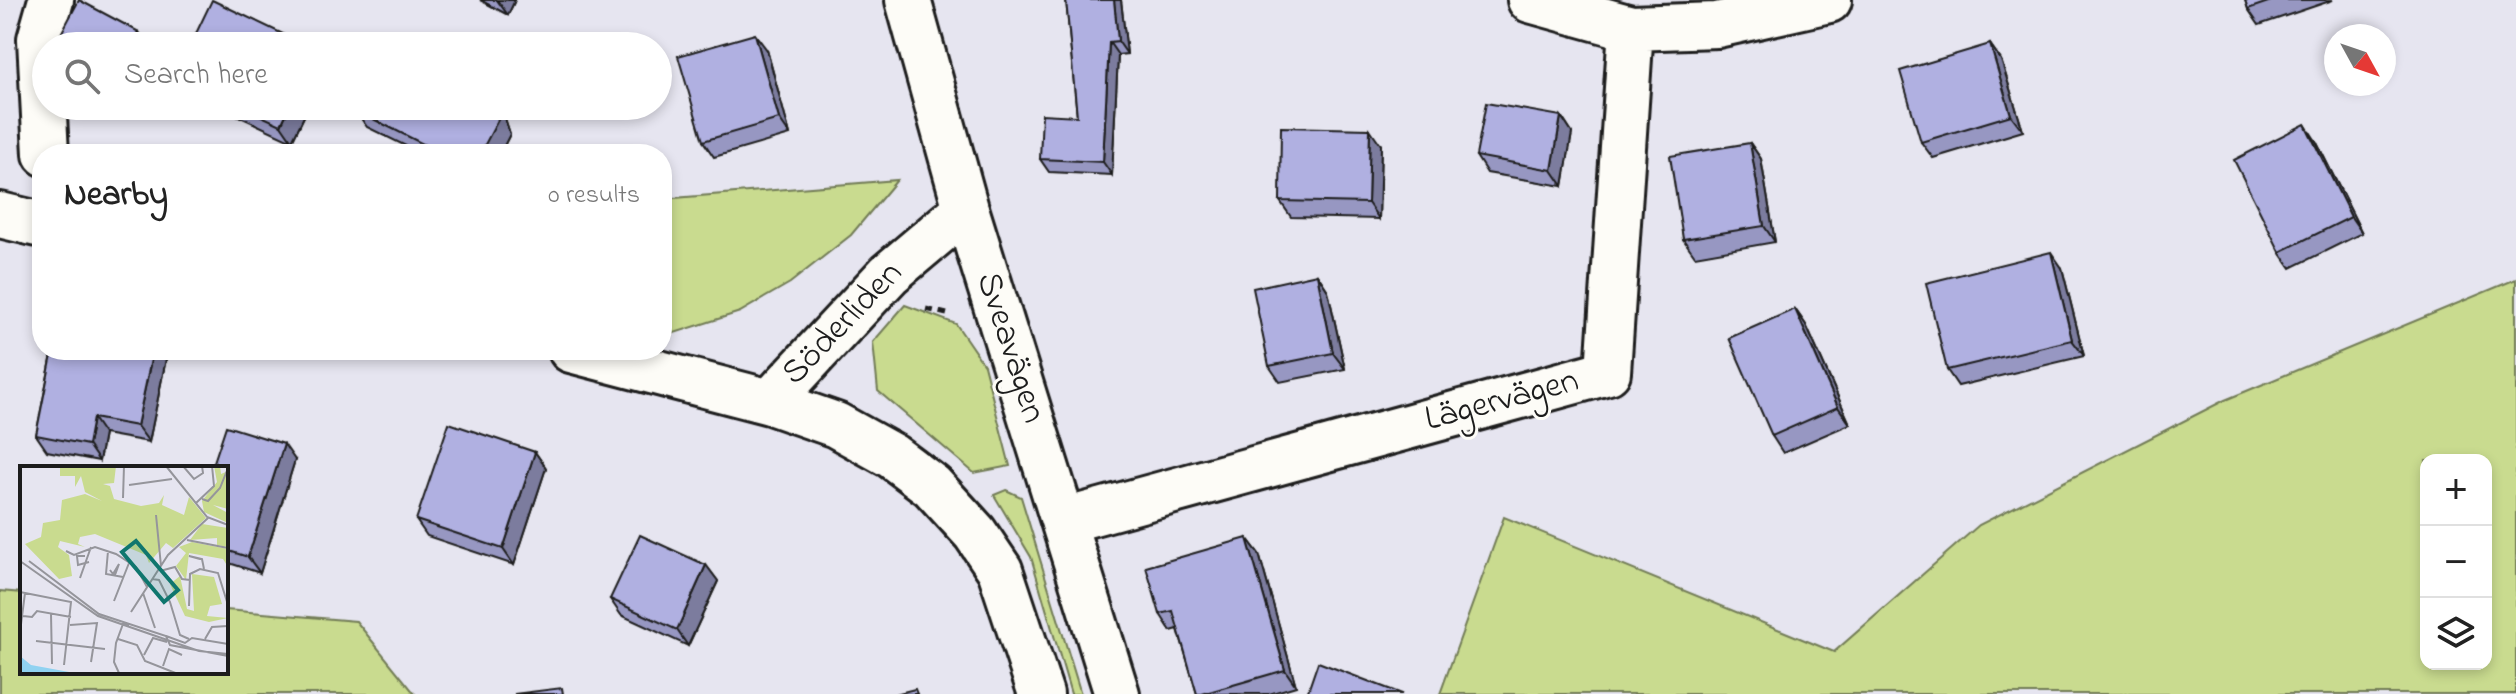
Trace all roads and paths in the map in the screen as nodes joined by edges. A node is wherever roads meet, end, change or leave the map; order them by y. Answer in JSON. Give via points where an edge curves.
{"nodes":[{"id":1,"x":51,"y":0,"type":"edge"},
{"id":2,"x":908,"y":0,"type":"edge"},
{"id":3,"x":1530,"y":0,"type":"edge"},
{"id":4,"x":1829,"y":0,"type":"edge"},
{"id":5,"x":1631,"y":28,"type":"junction"},
{"id":6,"x":42,"y":32,"type":"edge"},
{"id":7,"x":44,"y":120,"type":"edge"},
{"id":8,"x":45,"y":144,"type":"edge"},
{"id":9,"x":966,"y":209,"type":"junction"},
{"id":10,"x":0,"y":215,"type":"edge"},
{"id":11,"x":32,"y":223,"type":"edge"},
{"id":12,"x":609,"y":360,"type":"edge"},
{"id":13,"x":770,"y":402,"type":"junction"},
{"id":14,"x":1064,"y":521,"type":"junction"},
{"id":15,"x":1041,"y":694,"type":"edge"},
{"id":16,"x":1117,"y":694,"type":"edge"}],
"edges":[{"from":1,"to":6,"type":"street"},
{"from":2,"to":9,"type":"street","name":"Sveavägen"},
{"from":3,"to":5,"type":"street"},
{"from":4,"to":5,"type":"street","via":[[1717,25]]},
{"from":5,"to":14,"type":"street","name":"Lägervägen","via":[[1608,372]]},
{"from":7,"to":8,"type":"street"},
{"from":9,"to":13,"type":"street","name":"Söderliden","via":[[902,261]]},
{"from":9,"to":14,"type":"street","name":"Sveavägen"},
{"from":10,"to":11,"type":"street"},
{"from":12,"to":13,"type":"street","name":"Söderliden"},
{"from":13,"to":15,"type":"street","via":[[836,425],[932,486],[1000,570]]},
{"from":14,"to":16,"type":"street","name":"Sveavägen"}]}
